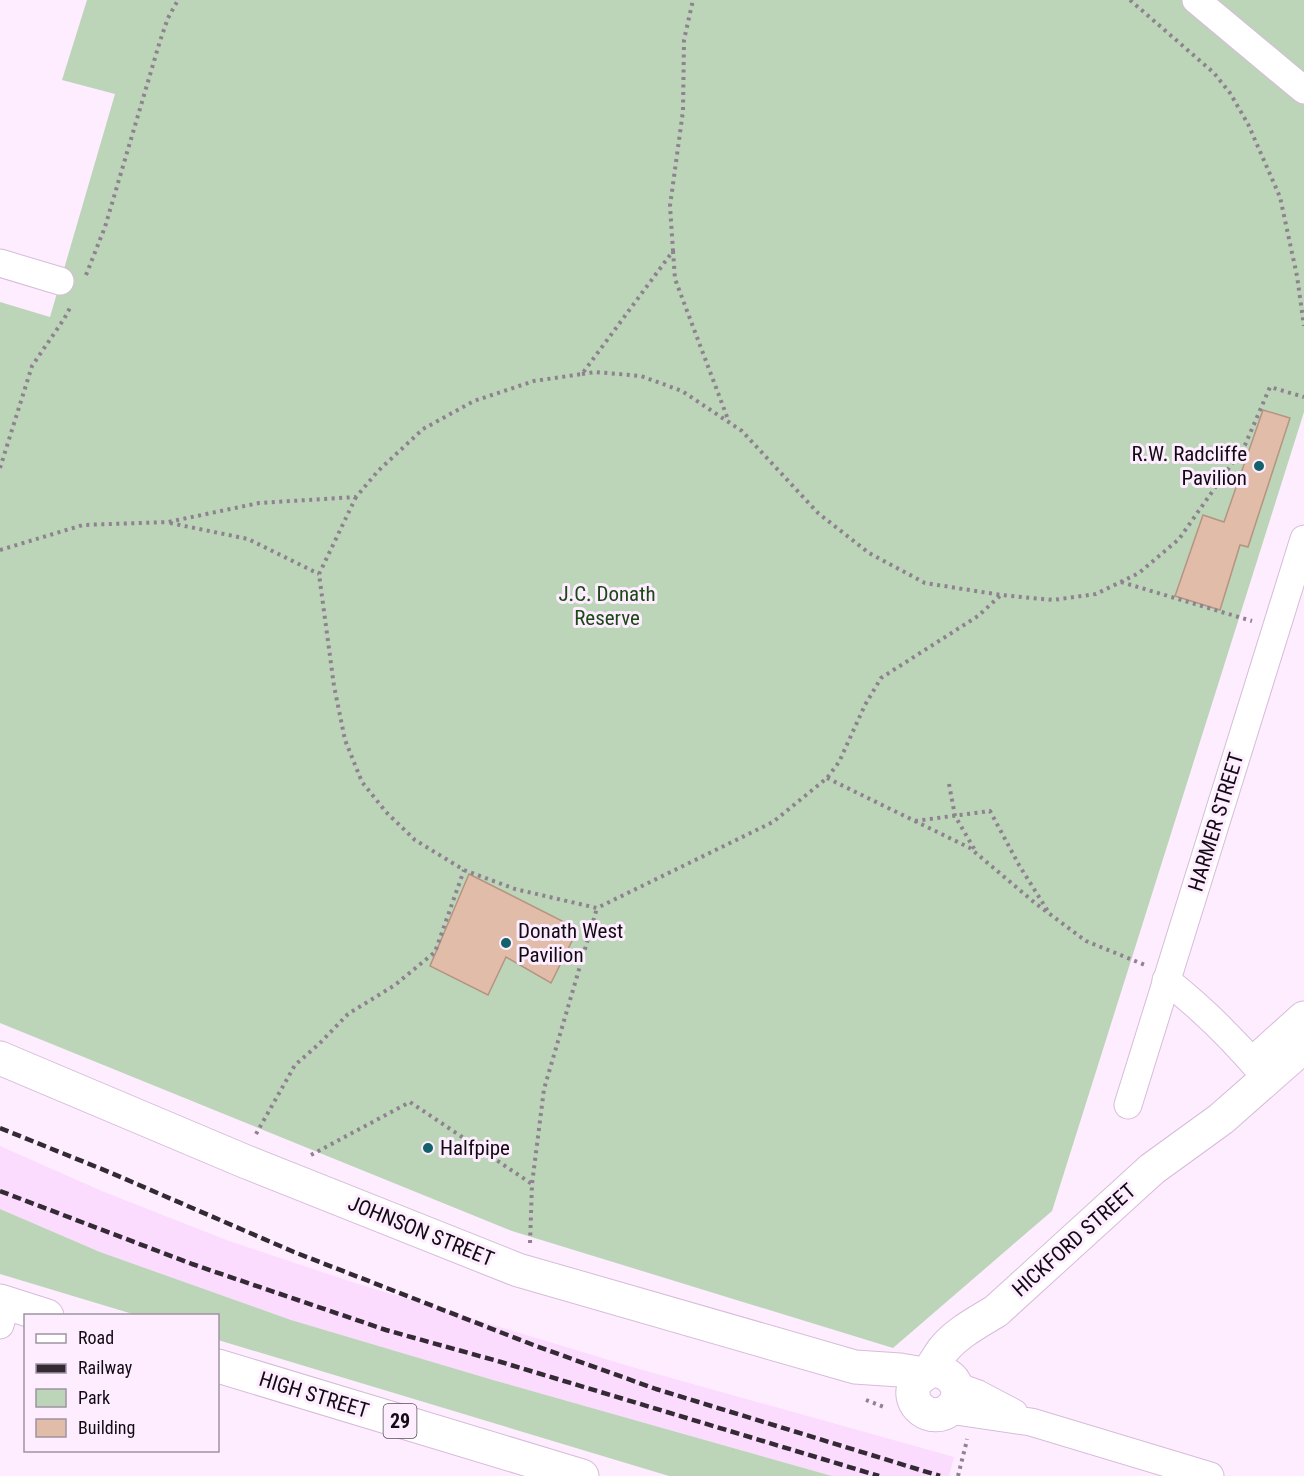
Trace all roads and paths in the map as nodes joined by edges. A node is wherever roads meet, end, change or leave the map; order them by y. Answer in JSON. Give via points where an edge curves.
{"nodes":[{"id":1,"x":178,"y":0,"type":"edge"},
{"id":2,"x":693,"y":0,"type":"edge"},
{"id":3,"x":1130,"y":0,"type":"edge"},
{"id":4,"x":1196,"y":0,"type":"edge"},
{"id":5,"x":1304,"y":90,"type":"edge"},
{"id":6,"x":673,"y":251,"type":"junction"},
{"id":7,"x":0,"y":263,"type":"edge"},
{"id":8,"x":72,"y":288,"type":"junction"},
{"id":9,"x":1304,"y":326,"type":"edge"},
{"id":10,"x":582,"y":374,"type":"junction"},
{"id":11,"x":1304,"y":397,"type":"edge"},
{"id":12,"x":729,"y":423,"type":"junction"},
{"id":13,"x":0,"y":468,"type":"edge"},
{"id":14,"x":356,"y":497,"type":"junction"},
{"id":15,"x":168,"y":522,"type":"junction"},
{"id":16,"x":1304,"y":539,"type":"edge"},
{"id":17,"x":0,"y":550,"type":"edge"},
{"id":18,"x":319,"y":574,"type":"junction"},
{"id":19,"x":1120,"y":582,"type":"junction"},
{"id":20,"x":1001,"y":595,"type":"junction"},
{"id":21,"x":1277,"y":628,"type":"junction"},
{"id":22,"x":827,"y":778,"type":"junction"},
{"id":23,"x":950,"y":784,"type":"dead end"},
{"id":24,"x":955,"y":816,"type":"junction"},
{"id":25,"x":914,"y":821,"type":"junction"},
{"id":26,"x":978,"y":855,"type":"junction"},
{"id":27,"x":464,"y":870,"type":"junction"},
{"id":28,"x":597,"y":908,"type":"junction"},
{"id":29,"x":1050,"y":915,"type":"junction"},
{"id":30,"x":1167,"y":977,"type":"junction"},
{"id":31,"x":1304,"y":1018,"type":"edge"},
{"id":32,"x":1304,"y":1046,"type":"edge"},
{"id":33,"x":0,"y":1058,"type":"edge"},
{"id":34,"x":1260,"y":1071,"type":"junction"},
{"id":35,"x":1128,"y":1105,"type":"dead end"},
{"id":36,"x":256,"y":1134,"type":"dead end"},
{"id":37,"x":310,"y":1156,"type":"dead end"},
{"id":38,"x":532,"y":1184,"type":"junction"},
{"id":39,"x":530,"y":1243,"type":"dead end"},
{"id":40,"x":2,"y":1310,"type":"edge"},
{"id":41,"x":32,"y":1314,"type":"edge"},
{"id":42,"x":219,"y":1366,"type":"edge"},
{"id":43,"x":942,"y":1395,"type":"junction"},
{"id":44,"x":582,"y":1476,"type":"edge"},
{"id":45,"x":958,"y":1476,"type":"edge"},
{"id":46,"x":1210,"y":1476,"type":"edge"}],
"edges":[{"from":1,"to":8,"type":"path","via":[[160,41],[105,227]]},
{"from":2,"to":6,"type":"path","via":[[684,40],[683,111],[670,206]]},
{"from":3,"to":9,"type":"path","via":[[1214,73],[1248,124],[1280,197]]},
{"from":4,"to":5,"type":"street"},
{"from":6,"to":10,"type":"path"},
{"from":6,"to":12,"type":"path","via":[[675,279]]},
{"from":7,"to":8,"type":"street"},
{"from":8,"to":13,"type":"path","via":[[64,319],[32,366]]},
{"from":10,"to":12,"type":"path","via":[[640,376],[682,391]]},
{"from":10,"to":14,"type":"path","via":[[534,381],[474,401],[423,429]]},
{"from":11,"to":19,"type":"path","via":[[1270,387],[1245,445],[1179,539],[1139,573]]},
{"from":12,"to":20,"type":"path","via":[[742,431],[818,513],[869,554],[925,583]]},
{"from":14,"to":15,"type":"path","via":[[259,503]]},
{"from":14,"to":18,"type":"path"},
{"from":15,"to":17,"type":"path","via":[[82,525]]},
{"from":15,"to":18,"type":"path","via":[[248,539]]},
{"from":16,"to":21,"type":"street","name":"HARMER STREET"},
{"from":18,"to":27,"type":"path","via":[[345,740],[362,782],[415,840]]},
{"from":19,"to":20,"type":"path","via":[[1096,594],[1053,600]]},
{"from":19,"to":21,"type":"path"},
{"from":20,"to":22,"type":"path","via":[[978,616],[881,678]]},
{"from":21,"to":30,"type":"street","name":"HARMER STREET"},
{"from":22,"to":25,"type":"path"},
{"from":22,"to":28,"type":"path","via":[[773,822]]},
{"from":23,"to":24,"type":"path"},
{"from":24,"to":25,"type":"path"},
{"from":24,"to":26,"type":"path"},
{"from":24,"to":29,"type":"path","via":[[990,811]]},
{"from":25,"to":26,"type":"path"},
{"from":26,"to":29,"type":"path"},
{"from":27,"to":28,"type":"path","via":[[514,889]]},
{"from":27,"to":36,"type":"path","via":[[435,952],[395,985],[348,1014],[295,1065]]},
{"from":28,"to":38,"type":"path","via":[[544,1089]]},
{"from":29,"to":30,"type":"path","via":[[1086,941]]},
{"from":30,"to":34,"type":"street"},
{"from":30,"to":35,"type":"street","name":"HARMER STREET"},
{"from":31,"to":34,"type":"street","name":"HICKFORD STREET"},
{"from":32,"to":34,"type":"street","name":"HICKFORD STREET"},
{"from":33,"to":43,"type":"street","name":"JOHNSON STREET","via":[[518,1270],[855,1367],[900,1370]]},
{"from":34,"to":43,"type":"street","name":"HICKFORD STREET","via":[[1207,1106],[1152,1169],[996,1311],[945,1348]]},
{"from":37,"to":38,"type":"path","via":[[410,1102]]},
{"from":38,"to":39,"type":"path"},
{"from":40,"to":41,"type":"street"},
{"from":42,"to":44,"type":"street","name":"HIGH STREET","number":"29"},
{"from":43,"to":45,"type":"path","via":[[966,1444]]},
{"from":43,"to":46,"type":"street","name":"JOHNSON STREET","via":[[978,1394],[1030,1422]]}]}
